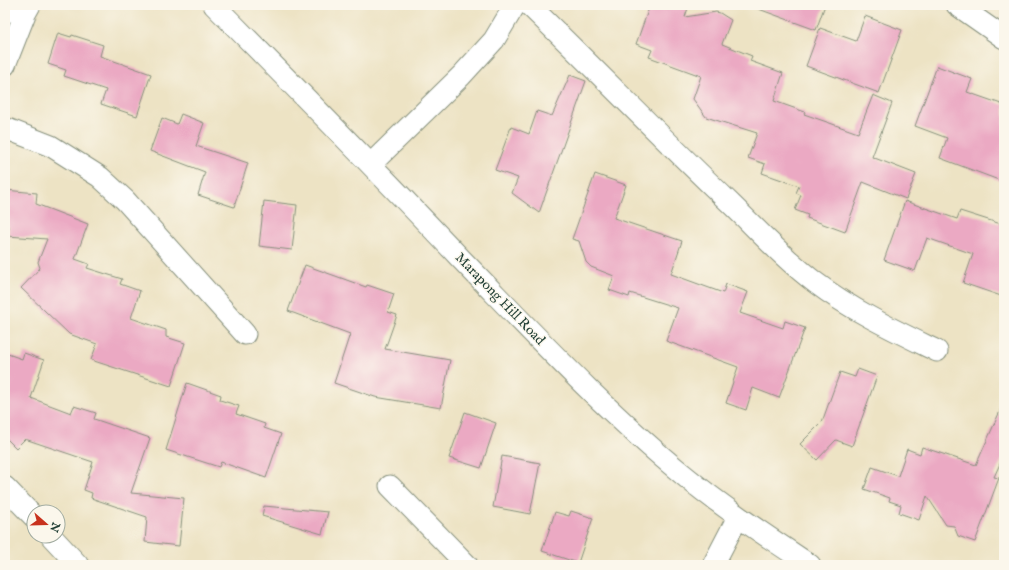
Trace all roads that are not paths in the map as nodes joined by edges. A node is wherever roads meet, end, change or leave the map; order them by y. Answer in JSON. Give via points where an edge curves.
{"nodes":[{"id":1,"x":214,"y":5,"type":"edge"},
{"id":2,"x":515,"y":5,"type":"edge"},
{"id":3,"x":529,"y":5,"type":"edge"},
{"id":4,"x":957,"y":5,"type":"edge"},
{"id":5,"x":20,"y":10,"type":"edge"},
{"id":6,"x":1004,"y":38,"type":"edge"},
{"id":7,"x":5,"y":65,"type":"edge"},
{"id":8,"x":5,"y":128,"type":"edge"},
{"id":9,"x":371,"y":164,"type":"junction"},
{"id":10,"x":245,"y":334,"type":"dead end"},
{"id":11,"x":937,"y":352,"type":"dead end"},
{"id":12,"x":390,"y":486,"type":"dead end"},
{"id":13,"x":5,"y":487,"type":"edge"},
{"id":14,"x":26,"y":509,"type":"edge"},
{"id":15,"x":738,"y":517,"type":"junction"},
{"id":16,"x":59,"y":544,"type":"edge"},
{"id":17,"x":78,"y":565,"type":"edge"},
{"id":18,"x":466,"y":565,"type":"edge"},
{"id":19,"x":712,"y":565,"type":"edge"},
{"id":20,"x":810,"y":565,"type":"edge"}],
"edges":[{"from":1,"to":9,"type":"street","name":"Marapong Hill Road"},
{"from":2,"to":9,"type":"street","via":[[494,40]]},
{"from":3,"to":11,"type":"street","via":[[802,272],[835,296],[877,321]]},
{"from":4,"to":6,"type":"street"},
{"from":5,"to":7,"type":"street"},
{"from":8,"to":10,"type":"street","via":[[50,146],[100,177],[125,200]]},
{"from":9,"to":15,"type":"street","name":"Marapong Hill Road","via":[[539,340],[635,434],[686,478]]},
{"from":12,"to":18,"type":"street"},
{"from":13,"to":14,"type":"street"},
{"from":15,"to":19,"type":"street"},
{"from":15,"to":20,"type":"street","name":"Marapong Hill Road"},
{"from":16,"to":17,"type":"street"}]}
